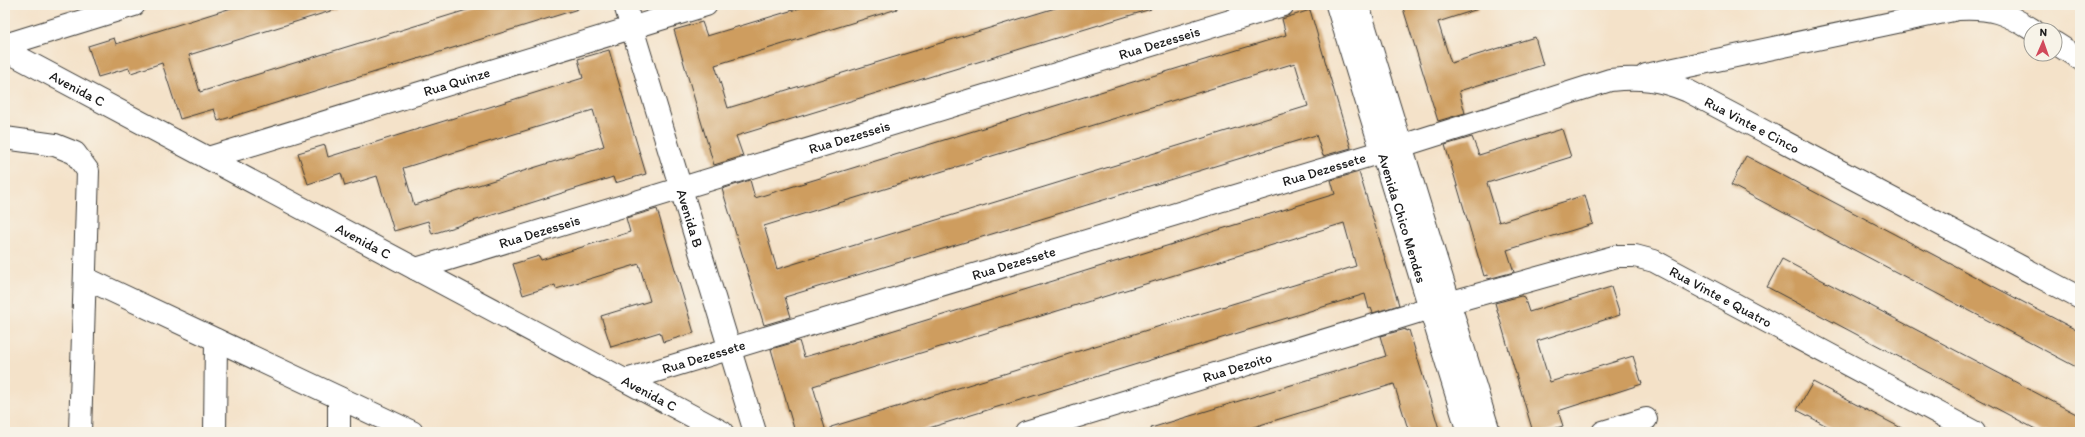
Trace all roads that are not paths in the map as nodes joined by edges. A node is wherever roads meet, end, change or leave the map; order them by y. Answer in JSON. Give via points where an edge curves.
{"nodes":[{"id":1,"x":134,"y":5,"type":"edge"},
{"id":2,"x":625,"y":5,"type":"edge"},
{"id":3,"x":706,"y":5,"type":"edge"},
{"id":4,"x":1283,"y":5,"type":"edge"},
{"id":5,"x":1337,"y":5,"type":"edge"},
{"id":6,"x":1358,"y":5,"type":"edge"},
{"id":7,"x":2023,"y":24,"type":"edge"},
{"id":8,"x":632,"y":28,"type":"junction"},
{"id":9,"x":5,"y":45,"type":"edge"},
{"id":10,"x":2063,"y":48,"type":"edge"},
{"id":11,"x":5,"y":50,"type":"edge"},
{"id":12,"x":2080,"y":59,"type":"edge"},
{"id":13,"x":1636,"y":78,"type":"junction"},
{"id":14,"x":5,"y":138,"type":"edge"},
{"id":15,"x":1391,"y":149,"type":"junction"},
{"id":16,"x":208,"y":158,"type":"junction"},
{"id":17,"x":681,"y":188,"type":"junction"},
{"id":18,"x":416,"y":269,"type":"junction"},
{"id":19,"x":85,"y":278,"type":"junction"},
{"id":20,"x":2080,"y":298,"type":"edge"},
{"id":21,"x":1439,"y":305,"type":"junction"},
{"id":22,"x":216,"y":340,"type":"junction"},
{"id":23,"x":730,"y":349,"type":"junction"},
{"id":24,"x":626,"y":380,"type":"junction"},
{"id":25,"x":339,"y":398,"type":"junction"},
{"id":26,"x":1646,"y":418,"type":"dead end"},
{"id":27,"x":80,"y":432,"type":"edge"},
{"id":28,"x":215,"y":432,"type":"edge"},
{"id":29,"x":339,"y":432,"type":"edge"},
{"id":30,"x":412,"y":432,"type":"edge"},
{"id":31,"x":722,"y":432,"type":"edge"},
{"id":32,"x":755,"y":432,"type":"edge"},
{"id":33,"x":1026,"y":432,"type":"edge"},
{"id":34,"x":1468,"y":432,"type":"edge"},
{"id":35,"x":1489,"y":432,"type":"edge"},
{"id":36,"x":1602,"y":432,"type":"edge"},
{"id":37,"x":1974,"y":432,"type":"edge"}],
"edges":[{"from":1,"to":9,"type":"street"},
{"from":2,"to":8,"type":"street","name":"Avenida B"},
{"from":3,"to":8,"type":"street","name":"Rua Quinze"},
{"from":4,"to":17,"type":"street","name":"Rua Dezesseis"},
{"from":5,"to":15,"type":"street","name":"Avenida Chico Mendes"},
{"from":6,"to":15,"type":"street","name":"Avenida Chico Mendes"},
{"from":7,"to":13,"type":"street","via":[[1999,12],[1980,8],[1958,9]]},
{"from":8,"to":16,"type":"street","name":"Rua Quinze"},
{"from":8,"to":17,"type":"street","name":"Avenida B"},
{"from":10,"to":12,"type":"street"},
{"from":11,"to":16,"type":"street","name":"Avenida C"},
{"from":13,"to":15,"type":"street","name":"Rua Vinte e Cinco","via":[[1610,80]]},
{"from":13,"to":20,"type":"street","name":"Rua Vinte e Cinco","via":[[1665,81],[1688,90]]},
{"from":14,"to":19,"type":"street","via":[[55,145],[75,153],[88,171]]},
{"from":15,"to":21,"type":"street","name":"Avenida Chico Mendes"},
{"from":15,"to":23,"type":"street","name":"Rua Dezessete"},
{"from":16,"to":18,"type":"street","name":"Avenida C"},
{"from":17,"to":18,"type":"street","name":"Rua Dezesseis"},
{"from":17,"to":23,"type":"street","name":"Avenida B"},
{"from":18,"to":24,"type":"street","name":"Avenida C"},
{"from":19,"to":22,"type":"street"},
{"from":19,"to":27,"type":"street"},
{"from":21,"to":33,"type":"street","name":"Rua Dezoito"},
{"from":21,"to":34,"type":"street","name":"Avenida Chico Mendes"},
{"from":21,"to":35,"type":"street","name":"Avenida Chico Mendes"},
{"from":21,"to":37,"type":"street","name":"Rua Vinte e Quatro","via":[[1617,256],[1635,256],[1654,261]]},
{"from":22,"to":25,"type":"street"},
{"from":22,"to":28,"type":"street"},
{"from":23,"to":24,"type":"street","name":"Rua Dezessete"},
{"from":23,"to":32,"type":"street","name":"Avenida B"},
{"from":24,"to":31,"type":"street","name":"Avenida C"},
{"from":25,"to":29,"type":"street"},
{"from":25,"to":30,"type":"street"},
{"from":26,"to":36,"type":"street"}]}
